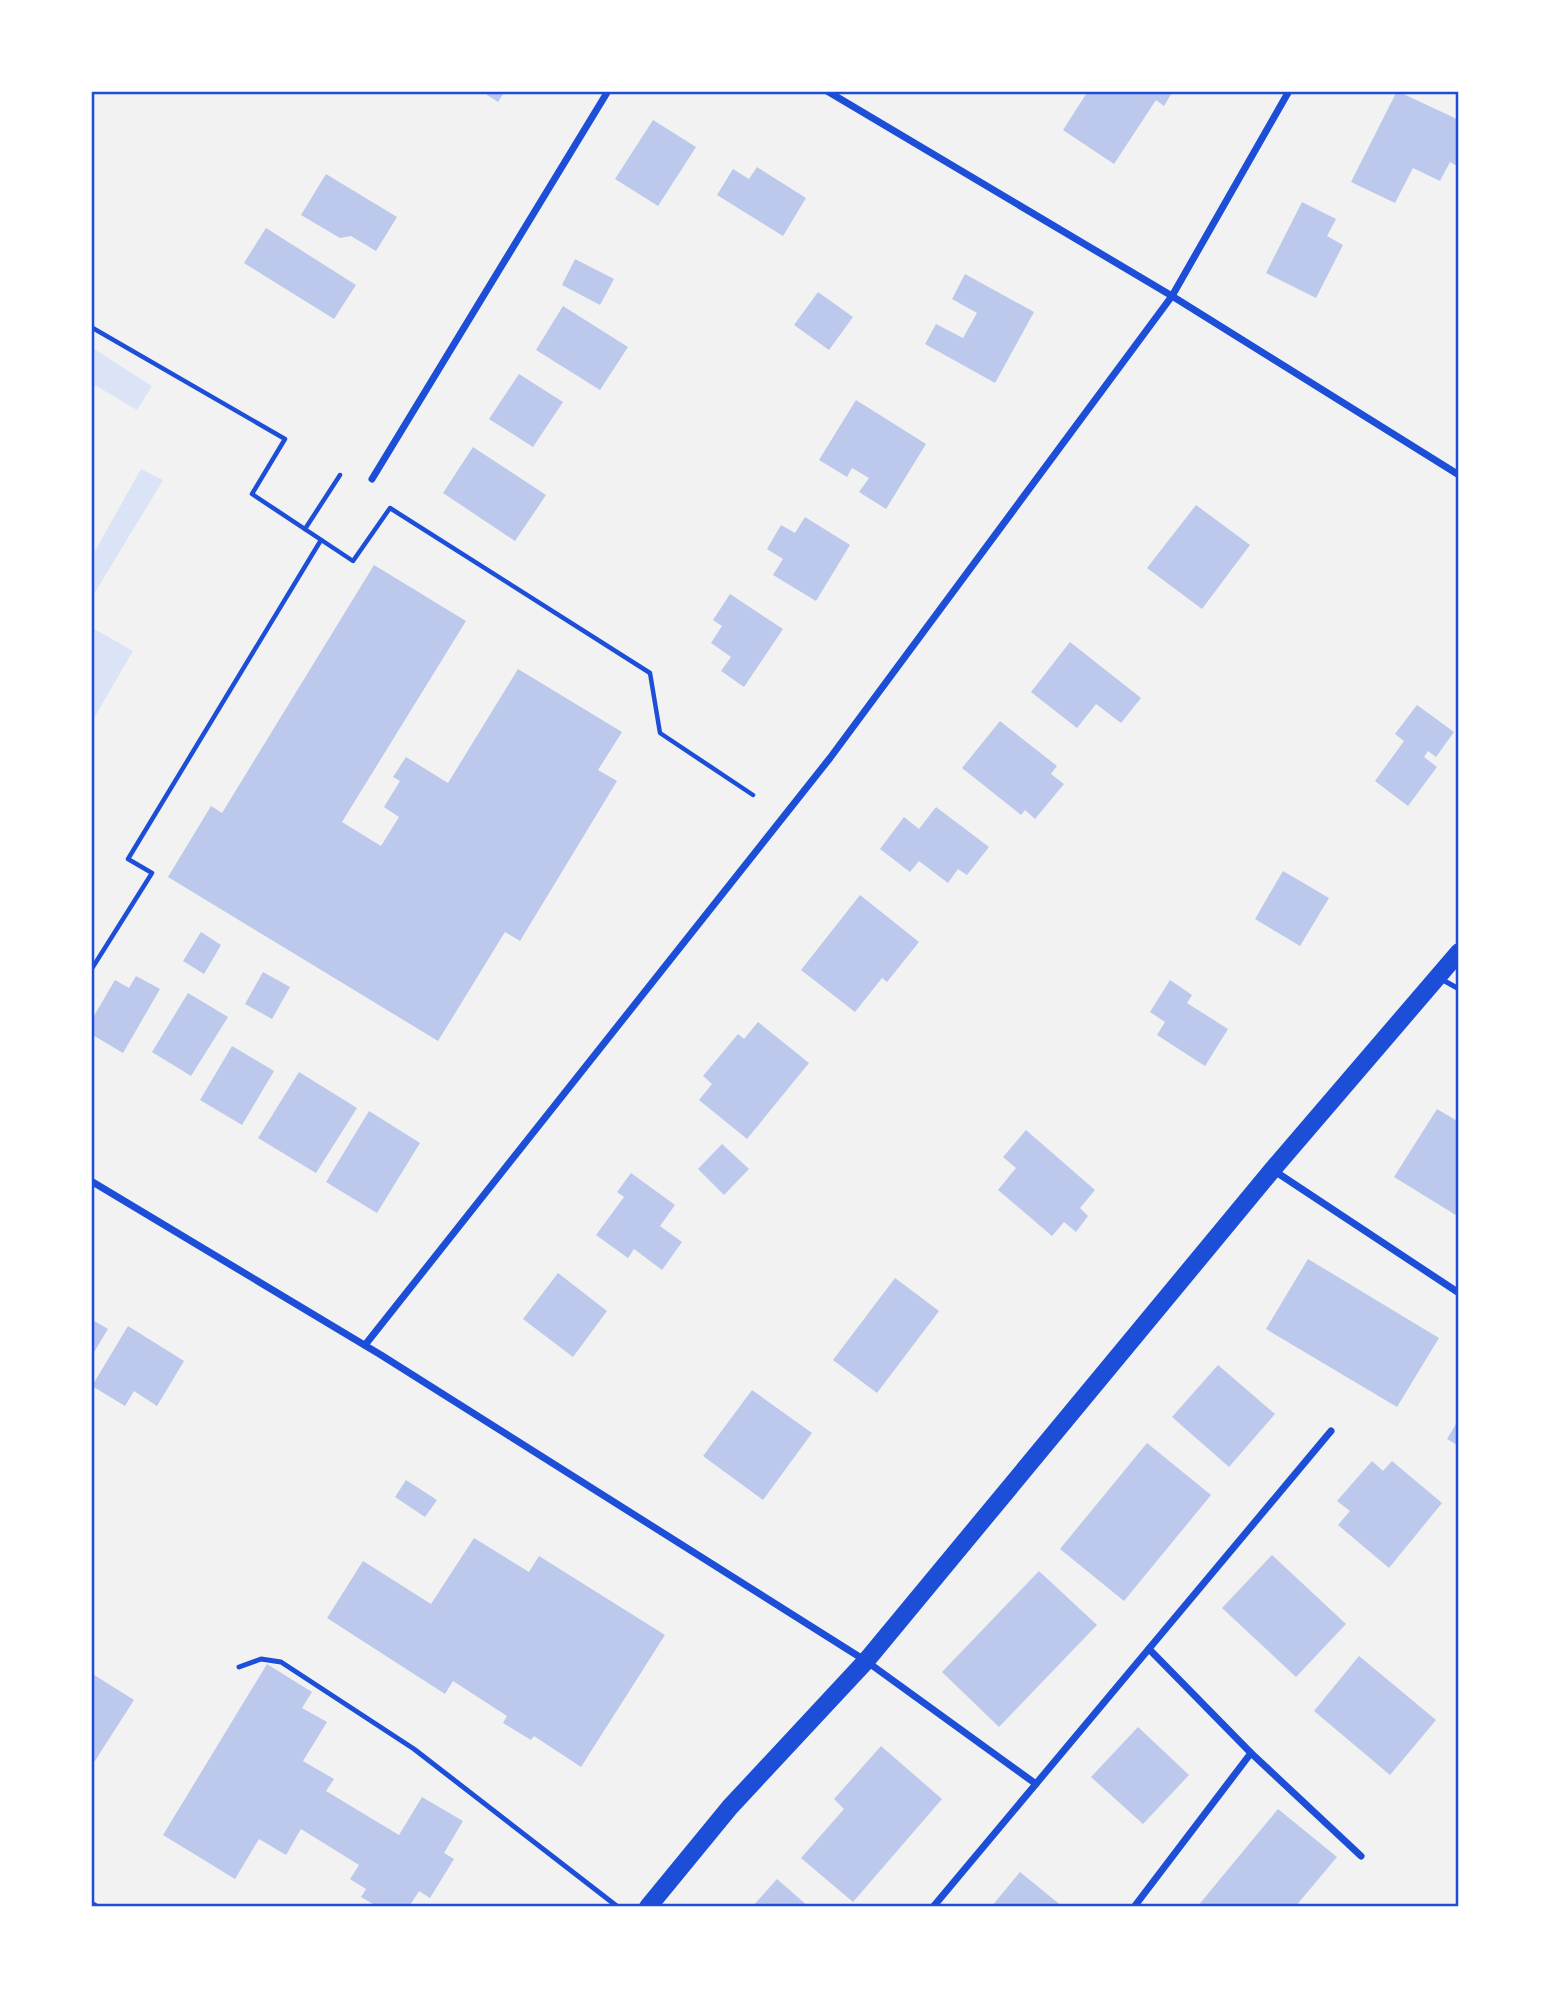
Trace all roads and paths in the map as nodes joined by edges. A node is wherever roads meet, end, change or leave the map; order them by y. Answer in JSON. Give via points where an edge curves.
{"nodes":[{"id":1,"x":608,"y":91,"type":"edge"},
{"id":2,"x":827,"y":91,"type":"edge"},
{"id":3,"x":1289,"y":91,"type":"edge"},
{"id":4,"x":1172,"y":296,"type":"junction"},
{"id":5,"x":91,"y":327,"type":"edge"},
{"id":6,"x":340,"y":475,"type":"dead end"},
{"id":7,"x":1459,"y":475,"type":"edge"},
{"id":8,"x":372,"y":479,"type":"dead end"},
{"id":9,"x":305,"y":529,"type":"junction"},
{"id":10,"x":321,"y":540,"type":"junction"},
{"id":11,"x":753,"y":796,"type":"dead end"},
{"id":12,"x":1459,"y":953,"type":"edge"},
{"id":13,"x":91,"y":970,"type":"edge"},
{"id":14,"x":1438,"y":978,"type":"junction"},
{"id":15,"x":1459,"y":989,"type":"edge"},
{"id":16,"x":1273,"y":1170,"type":"junction"},
{"id":17,"x":91,"y":1181,"type":"edge"},
{"id":18,"x":1459,"y":1293,"type":"edge"},
{"id":19,"x":365,"y":1345,"type":"junction"},
{"id":20,"x":1331,"y":1431,"type":"dead end"},
{"id":21,"x":1149,"y":1649,"type":"junction"},
{"id":22,"x":866,"y":1661,"type":"junction"},
{"id":23,"x":239,"y":1667,"type":"dead end"},
{"id":24,"x":1251,"y":1753,"type":"junction"},
{"id":25,"x":1035,"y":1784,"type":"junction"},
{"id":26,"x":1361,"y":1856,"type":"dead end"},
{"id":27,"x":91,"y":1904,"type":"edge"},
{"id":28,"x":96,"y":1907,"type":"edge"},
{"id":29,"x":618,"y":1907,"type":"edge"},
{"id":30,"x":649,"y":1907,"type":"edge"},
{"id":31,"x":933,"y":1907,"type":"edge"},
{"id":32,"x":1134,"y":1907,"type":"edge"}],
"edges":[{"from":1,"to":8,"type":"street"},
{"from":2,"to":4,"type":"street"},
{"from":3,"to":4,"type":"street"},
{"from":4,"to":7,"type":"street"},
{"from":4,"to":19,"type":"street","via":[[830,758]]},
{"from":5,"to":9,"type":"path","via":[[285,439],[252,494]]},
{"from":6,"to":9,"type":"path"},
{"from":9,"to":10,"type":"path"},
{"from":10,"to":11,"type":"path","via":[[354,561],[390,508],[650,673],[660,733]]},
{"from":10,"to":13,"type":"path","via":[[128,859],[152,873]]},
{"from":12,"to":14,"type":"main road"},
{"from":14,"to":15,"type":"lane"},
{"from":14,"to":16,"type":"main road"},
{"from":16,"to":18,"type":"street"},
{"from":16,"to":22,"type":"main road"},
{"from":17,"to":19,"type":"street"},
{"from":19,"to":22,"type":"street"},
{"from":20,"to":21,"type":"street"},
{"from":21,"to":24,"type":"street"},
{"from":21,"to":25,"type":"street"},
{"from":22,"to":25,"type":"street"},
{"from":22,"to":30,"type":"main road","via":[[730,1807]]},
{"from":23,"to":29,"type":"lane","via":[[272,1658],[330,1693],[414,1749]]},
{"from":24,"to":26,"type":"street"},
{"from":24,"to":32,"type":"street"},
{"from":25,"to":31,"type":"street"},
{"from":27,"to":28,"type":"street"}]}
